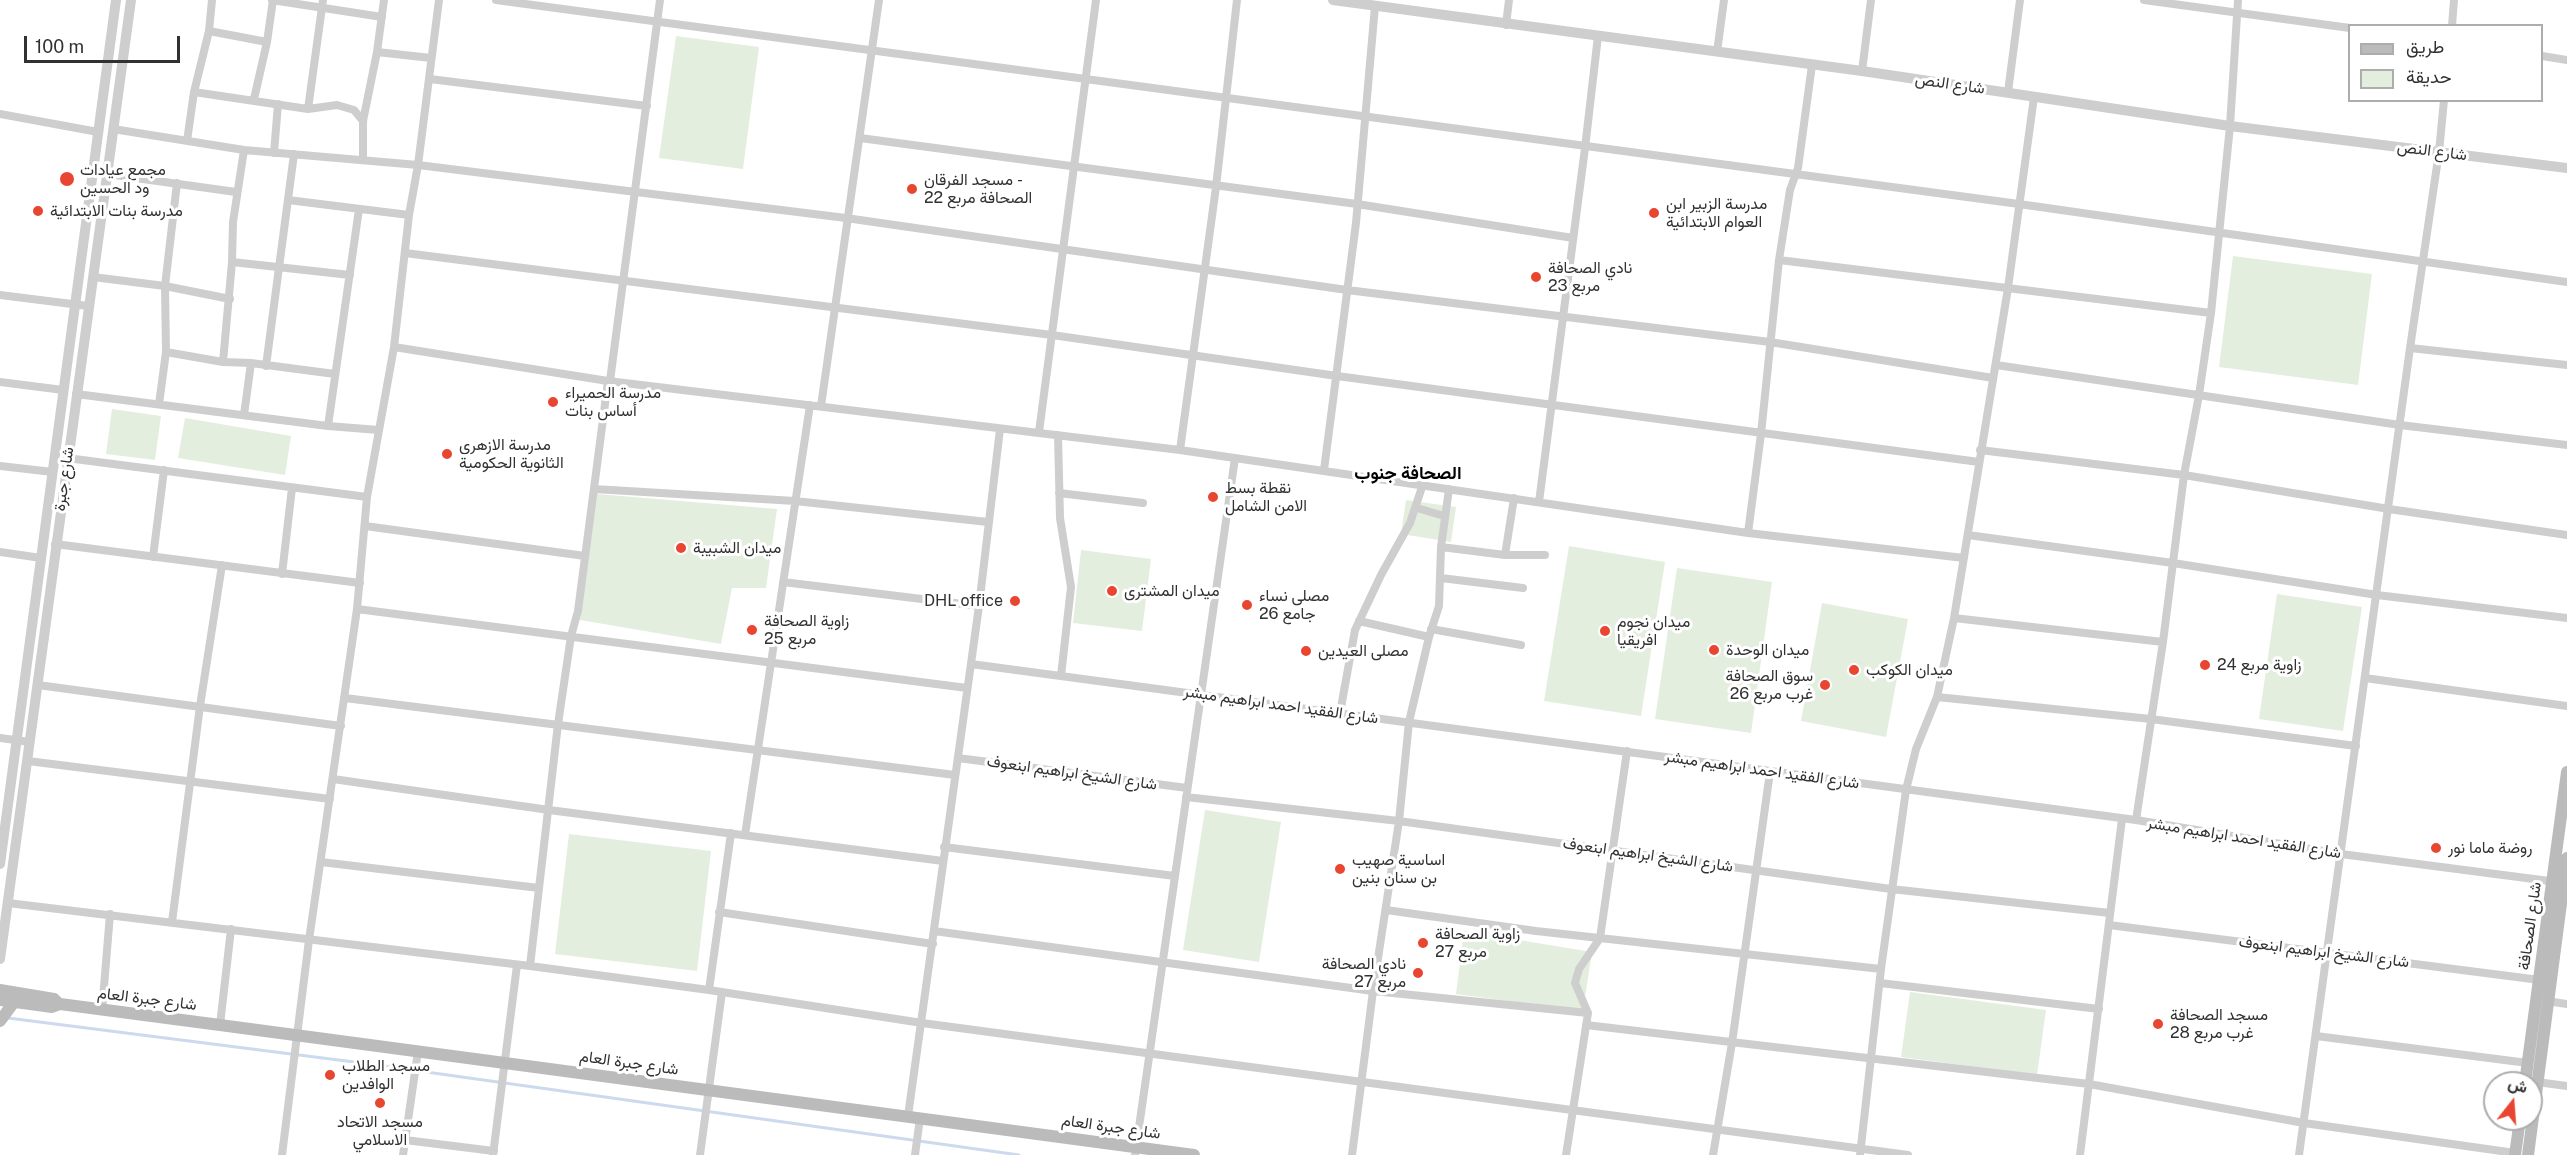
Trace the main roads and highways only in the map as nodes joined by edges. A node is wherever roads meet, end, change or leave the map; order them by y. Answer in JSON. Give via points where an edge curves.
{"nodes":[{"id":1,"x":2567,"y":772,"type":"edge"},
{"id":2,"x":2567,"y":858,"type":"edge"},
{"id":3,"x":2559,"y":883,"type":"junction"},
{"id":4,"x":0,"y":990,"type":"edge"},
{"id":5,"x":0,"y":1000,"type":"edge"},
{"id":6,"x":14,"y":1002,"type":"junction"},
{"id":7,"x":60,"y":1004,"type":"junction"},
{"id":8,"x":0,"y":1021,"type":"edge"},
{"id":9,"x":2529,"y":1071,"type":"edge"},
{"id":10,"x":2533,"y":1071,"type":"edge"},
{"id":11,"x":2520,"y":1131,"type":"edge"},
{"id":12,"x":2523,"y":1131,"type":"edge"},
{"id":13,"x":1135,"y":1151,"type":"edge"},
{"id":14,"x":2519,"y":1154,"type":"edge"},
{"id":15,"x":1194,"y":1155,"type":"edge"}],
"edges":[{"from":1,"to":3,"type":"main road","name":"شارع الصحافة"},
{"from":2,"to":3,"type":"main road","name":"شارع الصحافة"},
{"from":3,"to":9,"type":"main road","name":"شارع الصحافة","via":[[2540,980]]},
{"from":3,"to":10,"type":"main road","name":"شارع الصحافة","via":[[2547,1001]]},
{"from":4,"to":7,"type":"main road","via":[[54,999]]},
{"from":5,"to":6,"type":"main road"},
{"from":6,"to":7,"type":"main road","via":[[52,1007]]},
{"from":6,"to":8,"type":"main road"},
{"from":7,"to":13,"type":"main road","name":"شارع جبرة العام","via":[[914,1117]]},
{"from":11,"to":14,"type":"main road"},
{"from":12,"to":14,"type":"main road","name":"شارع الصحافة"},
{"from":13,"to":15,"type":"main road","name":"شارع جبرة العام"}]}
